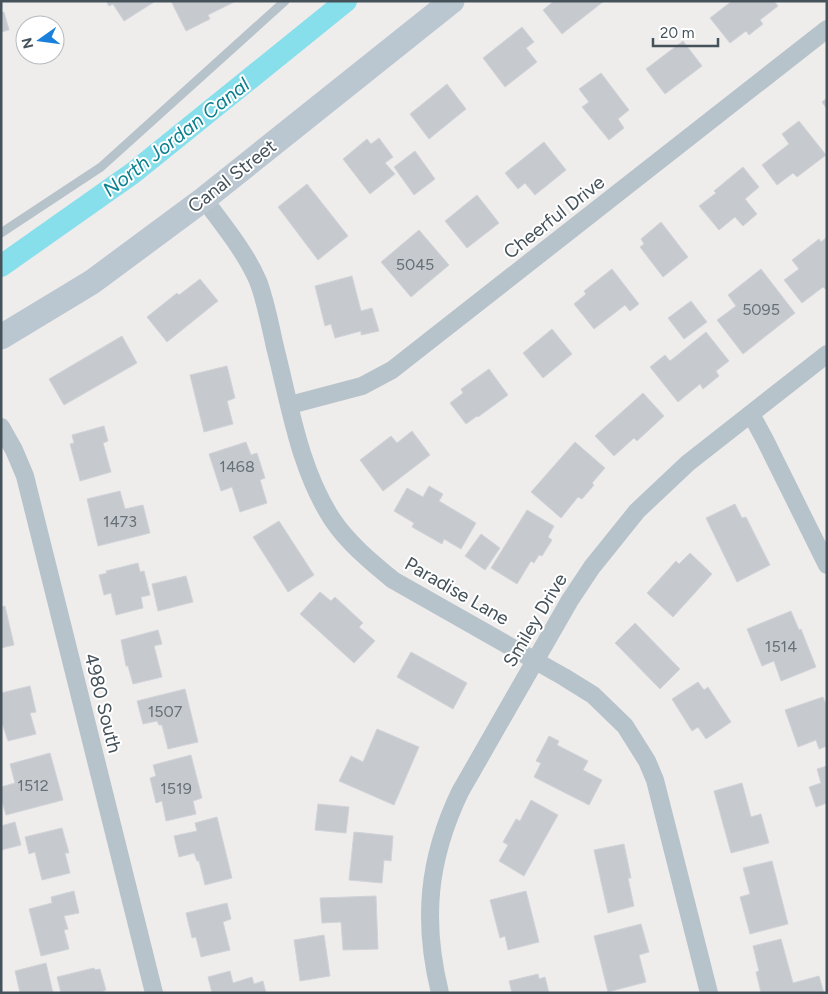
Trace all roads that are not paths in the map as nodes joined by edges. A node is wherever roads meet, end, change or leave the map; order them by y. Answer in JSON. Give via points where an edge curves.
{"nodes":[{"id":1,"x":285,"y":1,"type":"edge"},
{"id":2,"x":452,"y":1,"type":"edge"},
{"id":3,"x":827,"y":29,"type":"edge"},
{"id":4,"x":204,"y":199,"type":"junction"},
{"id":5,"x":1,"y":233,"type":"edge"},
{"id":6,"x":1,"y":337,"type":"edge"},
{"id":7,"x":827,"y":354,"type":"edge"},
{"id":8,"x":290,"y":406,"type":"junction"},
{"id":9,"x":751,"y":414,"type":"junction"},
{"id":10,"x":1,"y":427,"type":"edge"},
{"id":11,"x":827,"y":565,"type":"edge"},
{"id":12,"x":535,"y":660,"type":"junction"},
{"id":13,"x":154,"y":993,"type":"edge"},
{"id":14,"x":440,"y":993,"type":"edge"},
{"id":15,"x":709,"y":993,"type":"edge"}],
"edges":[{"from":1,"to":5,"type":"lane","via":[[101,168]]},
{"from":2,"to":4,"type":"street","name":"Canal Street"},
{"from":3,"to":8,"type":"street","name":"Cheerful Drive","via":[[392,370],[362,386]]},
{"from":4,"to":6,"type":"street","name":"Canal Street","via":[[92,282]]},
{"from":4,"to":8,"type":"street","name":"Paradise Lane","via":[[243,254],[258,282]]},
{"from":7,"to":9,"type":"street","name":"Smiley Drive"},
{"from":8,"to":12,"type":"street","name":"Paradise Lane","via":[[318,495],[333,520],[370,562],[393,580]]},
{"from":9,"to":11,"type":"street"},
{"from":9,"to":12,"type":"street","name":"Smiley Drive","via":[[688,463],[637,512],[586,576]]},
{"from":10,"to":13,"type":"street","name":"4980 South","via":[[24,476]]},
{"from":12,"to":14,"type":"street","name":"Smiley Drive","via":[[460,792],[439,844],[433,871],[429,926]]},
{"from":12,"to":15,"type":"street","name":"Paradise Lane","via":[[593,695],[625,726],[647,761],[661,800]]}]}
